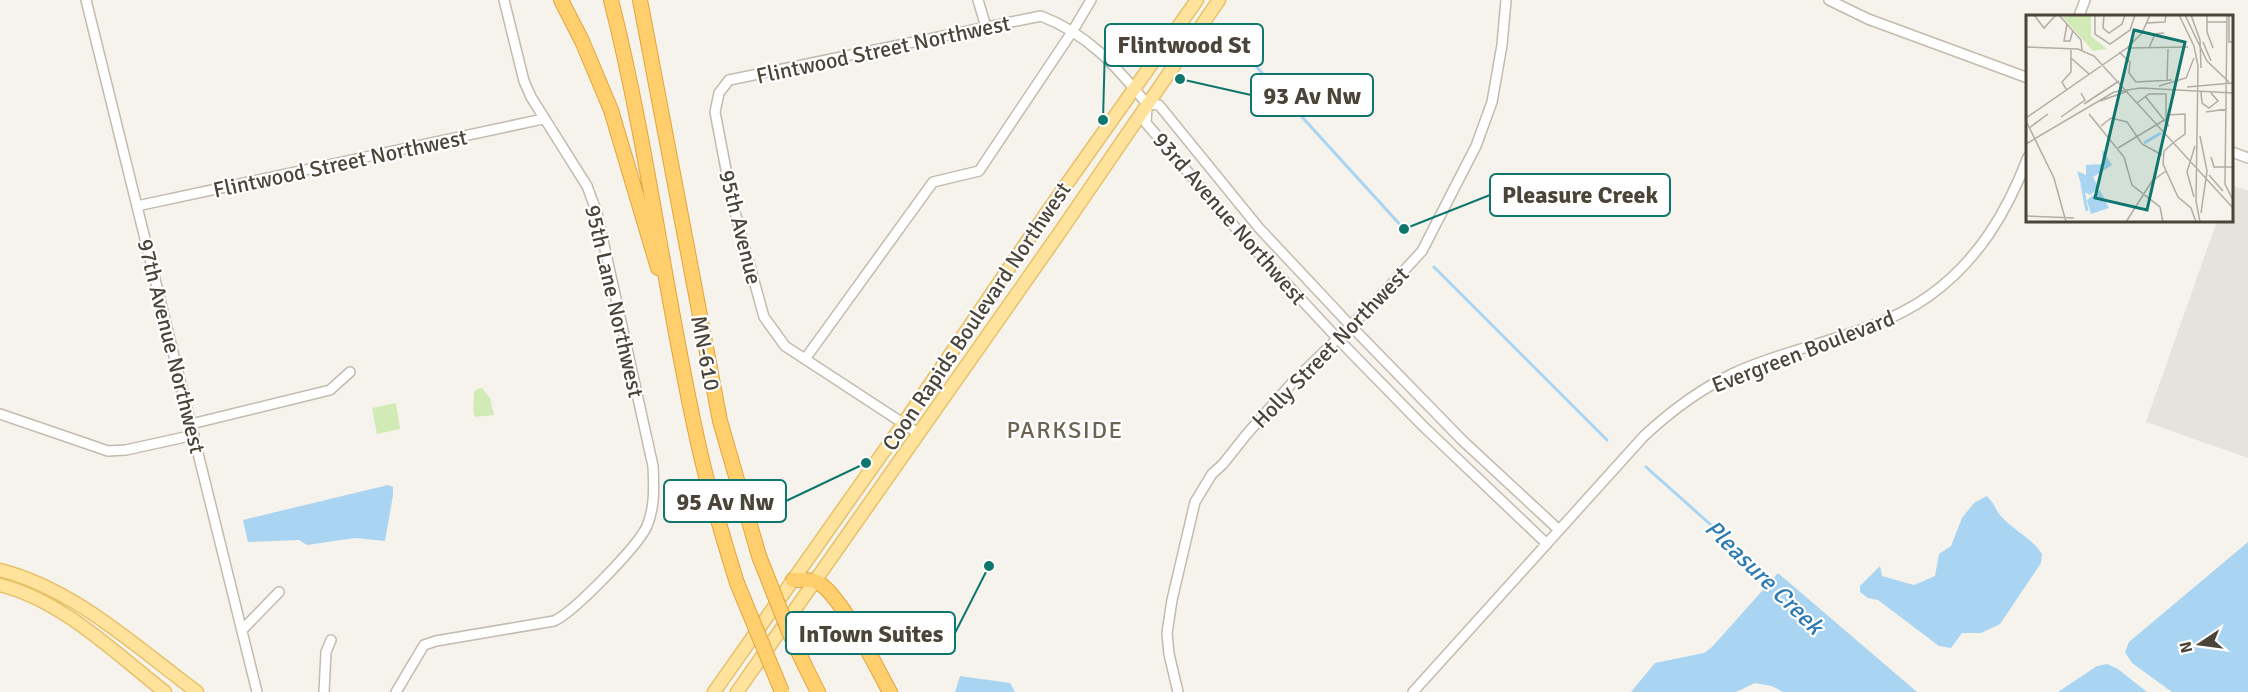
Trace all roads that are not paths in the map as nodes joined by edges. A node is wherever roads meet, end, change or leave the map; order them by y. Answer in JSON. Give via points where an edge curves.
{"nodes":[{"id":1,"x":86,"y":0,"type":"edge"},
{"id":2,"x":504,"y":0,"type":"edge"},
{"id":3,"x":561,"y":0,"type":"edge"},
{"id":4,"x":611,"y":0,"type":"edge"},
{"id":5,"x":640,"y":0,"type":"edge"},
{"id":6,"x":978,"y":0,"type":"edge"},
{"id":7,"x":1091,"y":0,"type":"edge"},
{"id":8,"x":1197,"y":0,"type":"edge"},
{"id":9,"x":1219,"y":0,"type":"edge"},
{"id":10,"x":1506,"y":0,"type":"edge"},
{"id":11,"x":1829,"y":0,"type":"edge"},
{"id":12,"x":2085,"y":0,"type":"edge"},
{"id":13,"x":2079,"y":15,"type":"edge"},
{"id":14,"x":986,"y":27,"type":"junction"},
{"id":15,"x":1072,"y":32,"type":"junction"},
{"id":16,"x":2026,"y":77,"type":"edge"},
{"id":17,"x":729,"y":80,"type":"joint"},
{"id":18,"x":1134,"y":88,"type":"junction"},
{"id":19,"x":1148,"y":104,"type":"junction"},
{"id":20,"x":543,"y":119,"type":"junction"},
{"id":21,"x":2233,"y":152,"type":"edge"},
{"id":22,"x":2248,"y":158,"type":"edge"},
{"id":23,"x":2026,"y":161,"type":"edge"},
{"id":24,"x":137,"y":206,"type":"junction"},
{"id":25,"x":670,"y":294,"type":"junction"},
{"id":26,"x":1350,"y":325,"type":"junction"},
{"id":27,"x":1337,"y":338,"type":"junction"},
{"id":28,"x":805,"y":359,"type":"junction"},
{"id":29,"x":350,"y":372,"type":"dead end"},
{"id":30,"x":0,"y":414,"type":"edge"},
{"id":31,"x":191,"y":424,"type":"junction"},
{"id":32,"x":903,"y":424,"type":"junction"},
{"id":33,"x":918,"y":434,"type":"junction"},
{"id":34,"x":194,"y":435,"type":"junction"},
{"id":35,"x":1559,"y":530,"type":"junction"},
{"id":36,"x":1547,"y":544,"type":"junction"},
{"id":37,"x":0,"y":570,"type":"edge"},
{"id":38,"x":793,"y":580,"type":"junction"},
{"id":39,"x":816,"y":582,"type":"junction"},
{"id":40,"x":0,"y":585,"type":"edge"},
{"id":41,"x":279,"y":592,"type":"dead end"},
{"id":42,"x":242,"y":630,"type":"junction"},
{"id":43,"x":331,"y":640,"type":"dead end"},
{"id":44,"x":165,"y":692,"type":"edge"},
{"id":45,"x":197,"y":692,"type":"edge"},
{"id":46,"x":257,"y":692,"type":"edge"},
{"id":47,"x":324,"y":692,"type":"edge"},
{"id":48,"x":396,"y":692,"type":"edge"},
{"id":49,"x":714,"y":692,"type":"edge"},
{"id":50,"x":737,"y":692,"type":"edge"},
{"id":51,"x":782,"y":692,"type":"edge"},
{"id":52,"x":818,"y":692,"type":"edge"},
{"id":53,"x":890,"y":692,"type":"edge"},
{"id":54,"x":1178,"y":692,"type":"edge"},
{"id":55,"x":1413,"y":692,"type":"edge"}],
"edges":[{"from":1,"to":24,"type":"street","name":"97th Avenue Northwest"},
{"from":2,"to":20,"type":"street","name":"95th Lane Northwest","via":[[524,81]]},
{"from":3,"to":25,"type":"highway","via":[[610,110],[654,258]]},
{"from":4,"to":25,"type":"highway","name":"MN-610"},
{"from":5,"to":52,"type":"highway","name":"MN-610","bridge":true,"via":[[720,421],[759,556]]},
{"from":6,"to":14,"type":"street"},
{"from":7,"to":15,"type":"street"},
{"from":8,"to":18,"type":"main road","name":"Coon Rapids Boulevard Northwest"},
{"from":9,"to":19,"type":"main road","name":"Coon Rapids Boulevard Northwest"},
{"from":10,"to":26,"type":"street","name":"Holly Street Northwest","via":[[1492,102],[1472,155],[1422,251]]},
{"from":11,"to":16,"type":"street","via":[[1868,19]]},
{"from":12,"to":13,"type":"street"},
{"from":14,"to":15,"type":"street","name":"Flintwood Street Northwest","via":[[1041,16]]},
{"from":14,"to":17,"type":"street","name":"Flintwood Street Northwest"},
{"from":15,"to":18,"type":"street","name":"Flintwood Street Northwest","via":[[1110,59]]},
{"from":15,"to":28,"type":"street","via":[[979,171],[933,182]]},
{"from":17,"to":28,"type":"street","name":"95th Avenue","via":[[719,93],[715,112],[735,213],[764,316],[784,345]]},
{"from":18,"to":19,"type":"street","name":"Flintwood Street Northwest"},
{"from":18,"to":32,"type":"main road","name":"Coon Rapids Boulevard Northwest"},
{"from":19,"to":26,"type":"street","name":"93rd Avenue Northwest","via":[[1159,105],[1260,228]]},
{"from":19,"to":27,"type":"street","name":"93rd Avenue Northwest","via":[[1146,123]]},
{"from":19,"to":33,"type":"main road","name":"Coon Rapids Boulevard Northwest"},
{"from":20,"to":24,"type":"street","name":"Flintwood Street Northwest"},
{"from":20,"to":48,"type":"street","name":"95th Lane Northwest","via":[[587,186],[597,213],[653,466],[653,497],[646,528],[570,612],[554,621],[424,645]]},
{"from":21,"to":22,"type":"street"},
{"from":23,"to":35,"type":"street","name":"Evergreen Boulevard","via":[[2006,209],[1989,236],[1928,297],[1892,317],[1736,372],[1687,399],[1644,436]]},
{"from":24,"to":31,"type":"street","name":"97th Avenue Northwest"},
{"from":25,"to":51,"type":"highway","name":"MN-610","bridge":true,"via":[[717,520],[737,583]]},
{"from":26,"to":27,"type":"street","name":"Holly Street Northwest"},
{"from":26,"to":35,"type":"street","name":"93rd Avenue Northwest","via":[[1462,440]]},
{"from":27,"to":36,"type":"street","name":"93rd Avenue Northwest"},
{"from":27,"to":54,"type":"street","name":"Holly Street Northwest","via":[[1212,474],[1195,501],[1167,633]]},
{"from":28,"to":32,"type":"street","name":"95th Avenue"},
{"from":29,"to":31,"type":"street","via":[[330,390]]},
{"from":30,"to":34,"type":"street","via":[[108,451]]},
{"from":31,"to":34,"type":"street","name":"97th Avenue Northwest"},
{"from":32,"to":33,"type":"street","name":"95th Avenue"},
{"from":32,"to":38,"type":"main road","name":"Coon Rapids Boulevard Northwest"},
{"from":33,"to":39,"type":"main road","name":"Coon Rapids Boulevard Northwest"},
{"from":34,"to":42,"type":"street","name":"97th Avenue Northwest"},
{"from":35,"to":36,"type":"street","name":"Evergreen Boulevard"},
{"from":36,"to":55,"type":"street","name":"Evergreen Boulevard"},
{"from":37,"to":45,"type":"main road","via":[[65,597]]},
{"from":38,"to":39,"type":"highway"},
{"from":38,"to":49,"type":"main road","name":"Coon Rapids Boulevard Northwest"},
{"from":39,"to":50,"type":"main road","name":"Coon Rapids Boulevard Northwest"},
{"from":39,"to":53,"type":"highway","via":[[852,624]]},
{"from":40,"to":44,"type":"main road","via":[[44,602],[72,620]]},
{"from":41,"to":42,"type":"street"},
{"from":42,"to":46,"type":"street","name":"97th Avenue Northwest"},
{"from":43,"to":47,"type":"street","via":[[326,652]]}]}
